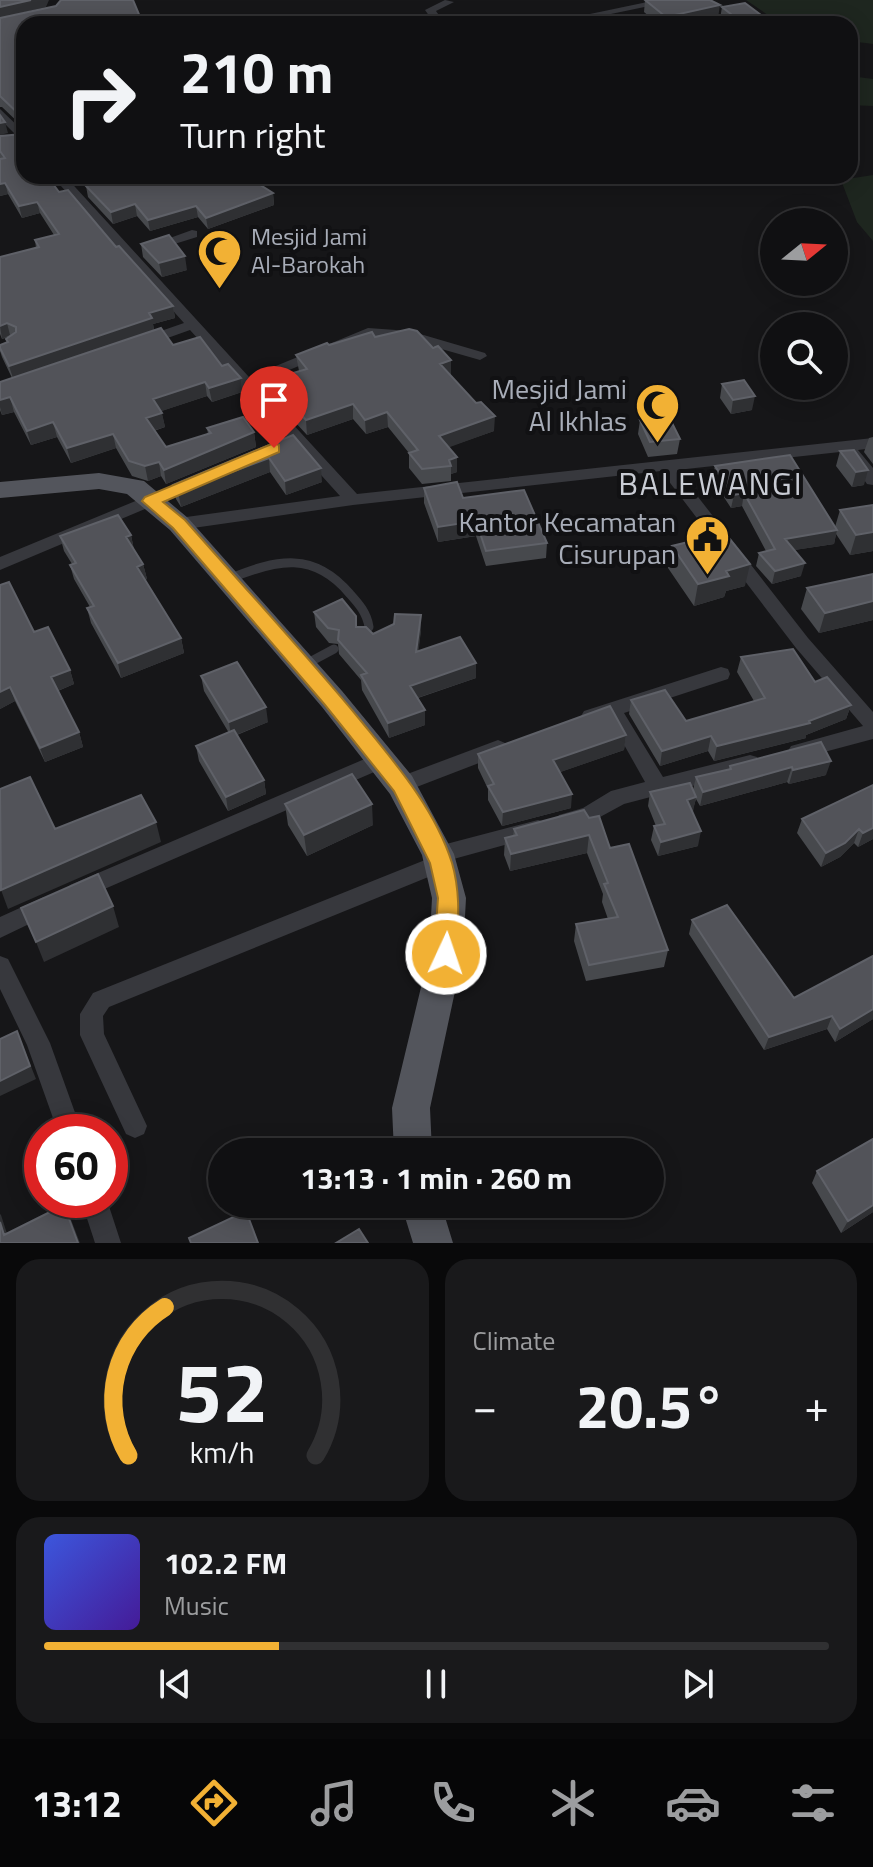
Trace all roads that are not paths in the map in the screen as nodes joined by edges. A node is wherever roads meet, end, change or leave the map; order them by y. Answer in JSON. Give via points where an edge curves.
{"nodes":[{"id":1,"x":673,"y":0,"type":"edge"},
{"id":2,"x":447,"y":1,"type":"edge"},
{"id":3,"x":434,"y":16,"type":"edge"},
{"id":4,"x":589,"y":16,"type":"edge"},
{"id":5,"x":0,"y":112,"type":"edge"},
{"id":6,"x":16,"y":132,"type":"edge"},
{"id":7,"x":65,"y":184,"type":"edge"},
{"id":8,"x":192,"y":234,"type":"dead end"},
{"id":9,"x":130,"y":254,"type":"junction"},
{"id":10,"x":193,"y":324,"type":"junction"},
{"id":11,"x":134,"y":345,"type":"edge"},
{"id":12,"x":480,"y":356,"type":"dead end"},
{"id":13,"x":247,"y":383,"type":"junction"},
{"id":14,"x":873,"y":443,"type":"edge"},
{"id":15,"x":848,"y":446,"type":"junction"},
{"id":16,"x":665,"y":465,"type":"junction"},
{"id":17,"x":214,"y":473,"type":"edge"},
{"id":18,"x":873,"y":480,"type":"edge"},
{"id":19,"x":0,"y":490,"type":"edge"},
{"id":20,"x":353,"y":500,"type":"junction"},
{"id":21,"x":150,"y":501,"type":"junction"},
{"id":22,"x":179,"y":524,"type":"junction"},
{"id":23,"x":0,"y":564,"type":"edge"},
{"id":24,"x":226,"y":581,"type":"junction"},
{"id":25,"x":362,"y":636,"type":"edge"},
{"id":26,"x":334,"y":649,"type":"dead end"},
{"id":27,"x":302,"y":666,"type":"junction"},
{"id":28,"x":721,"y":674,"type":"dead end"},
{"id":29,"x":618,"y":718,"type":"edge"},
{"id":30,"x":565,"y":724,"type":"edge"},
{"id":31,"x":873,"y":725,"type":"edge"},
{"id":32,"x":873,"y":731,"type":"edge"},
{"id":33,"x":522,"y":740,"type":"edge"},
{"id":34,"x":381,"y":760,"type":"junction"},
{"id":35,"x":401,"y":785,"type":"junction"},
{"id":36,"x":658,"y":787,"type":"junction"},
{"id":37,"x":439,"y":858,"type":"junction"},
{"id":38,"x":0,"y":928,"type":"edge"},
{"id":39,"x":0,"y":966,"type":"edge"},
{"id":40,"x":64,"y":1114,"type":"edge"},
{"id":41,"x":135,"y":1126,"type":"dead end"},
{"id":42,"x":412,"y":1138,"type":"edge"},
{"id":43,"x":100,"y":1218,"type":"edge"},
{"id":44,"x":425,"y":1218,"type":"edge"},
{"id":45,"x":108,"y":1243,"type":"edge"},
{"id":46,"x":433,"y":1243,"type":"edge"}],
"edges":[{"from":1,"to":4,"type":"street"},
{"from":2,"to":3,"type":"street","via":[[430,10]]},
{"from":5,"to":6,"type":"street"},
{"from":7,"to":9,"type":"street"},
{"from":8,"to":9,"type":"street"},
{"from":9,"to":10,"type":"street"},
{"from":10,"to":11,"type":"street"},
{"from":10,"to":13,"type":"street"},
{"from":12,"to":13,"type":"street","via":[[435,342],[368,332]]},
{"from":13,"to":20,"type":"street","via":[[290,442]]},
{"from":14,"to":15,"type":"street"},
{"from":15,"to":16,"type":"street"},
{"from":15,"to":18,"type":"street"},
{"from":16,"to":20,"type":"street"},
{"from":16,"to":31,"type":"street","via":[[802,643]]},
{"from":17,"to":21,"type":"street"},
{"from":19,"to":21,"type":"main road","via":[[99,481],[135,487]]},
{"from":20,"to":22,"type":"street"},
{"from":21,"to":22,"type":"main road"},
{"from":21,"to":23,"type":"street"},
{"from":22,"to":24,"type":"main road"},
{"from":24,"to":25,"type":"lane","via":[[283,564],[317,566],[333,574],[369,617]]},
{"from":24,"to":27,"type":"main road"},
{"from":26,"to":27,"type":"lane"},
{"from":27,"to":34,"type":"main road"},
{"from":28,"to":30,"type":"street"},
{"from":29,"to":36,"type":"street"},
{"from":32,"to":36,"type":"street"},
{"from":33,"to":35,"type":"street"},
{"from":34,"to":35,"type":"main road"},
{"from":34,"to":38,"type":"street"},
{"from":35,"to":37,"type":"main road"},
{"from":36,"to":37,"type":"street","via":[[618,797],[589,815]]},
{"from":37,"to":41,"type":"street","via":[[101,1000],[91,1014],[92,1035]]},
{"from":37,"to":42,"type":"main road","via":[[449,898],[446,954],[411,1108]]},
{"from":39,"to":40,"type":"street","via":[[38,1043]]},
{"from":43,"to":45,"type":"street"},
{"from":44,"to":46,"type":"main road"}]}
